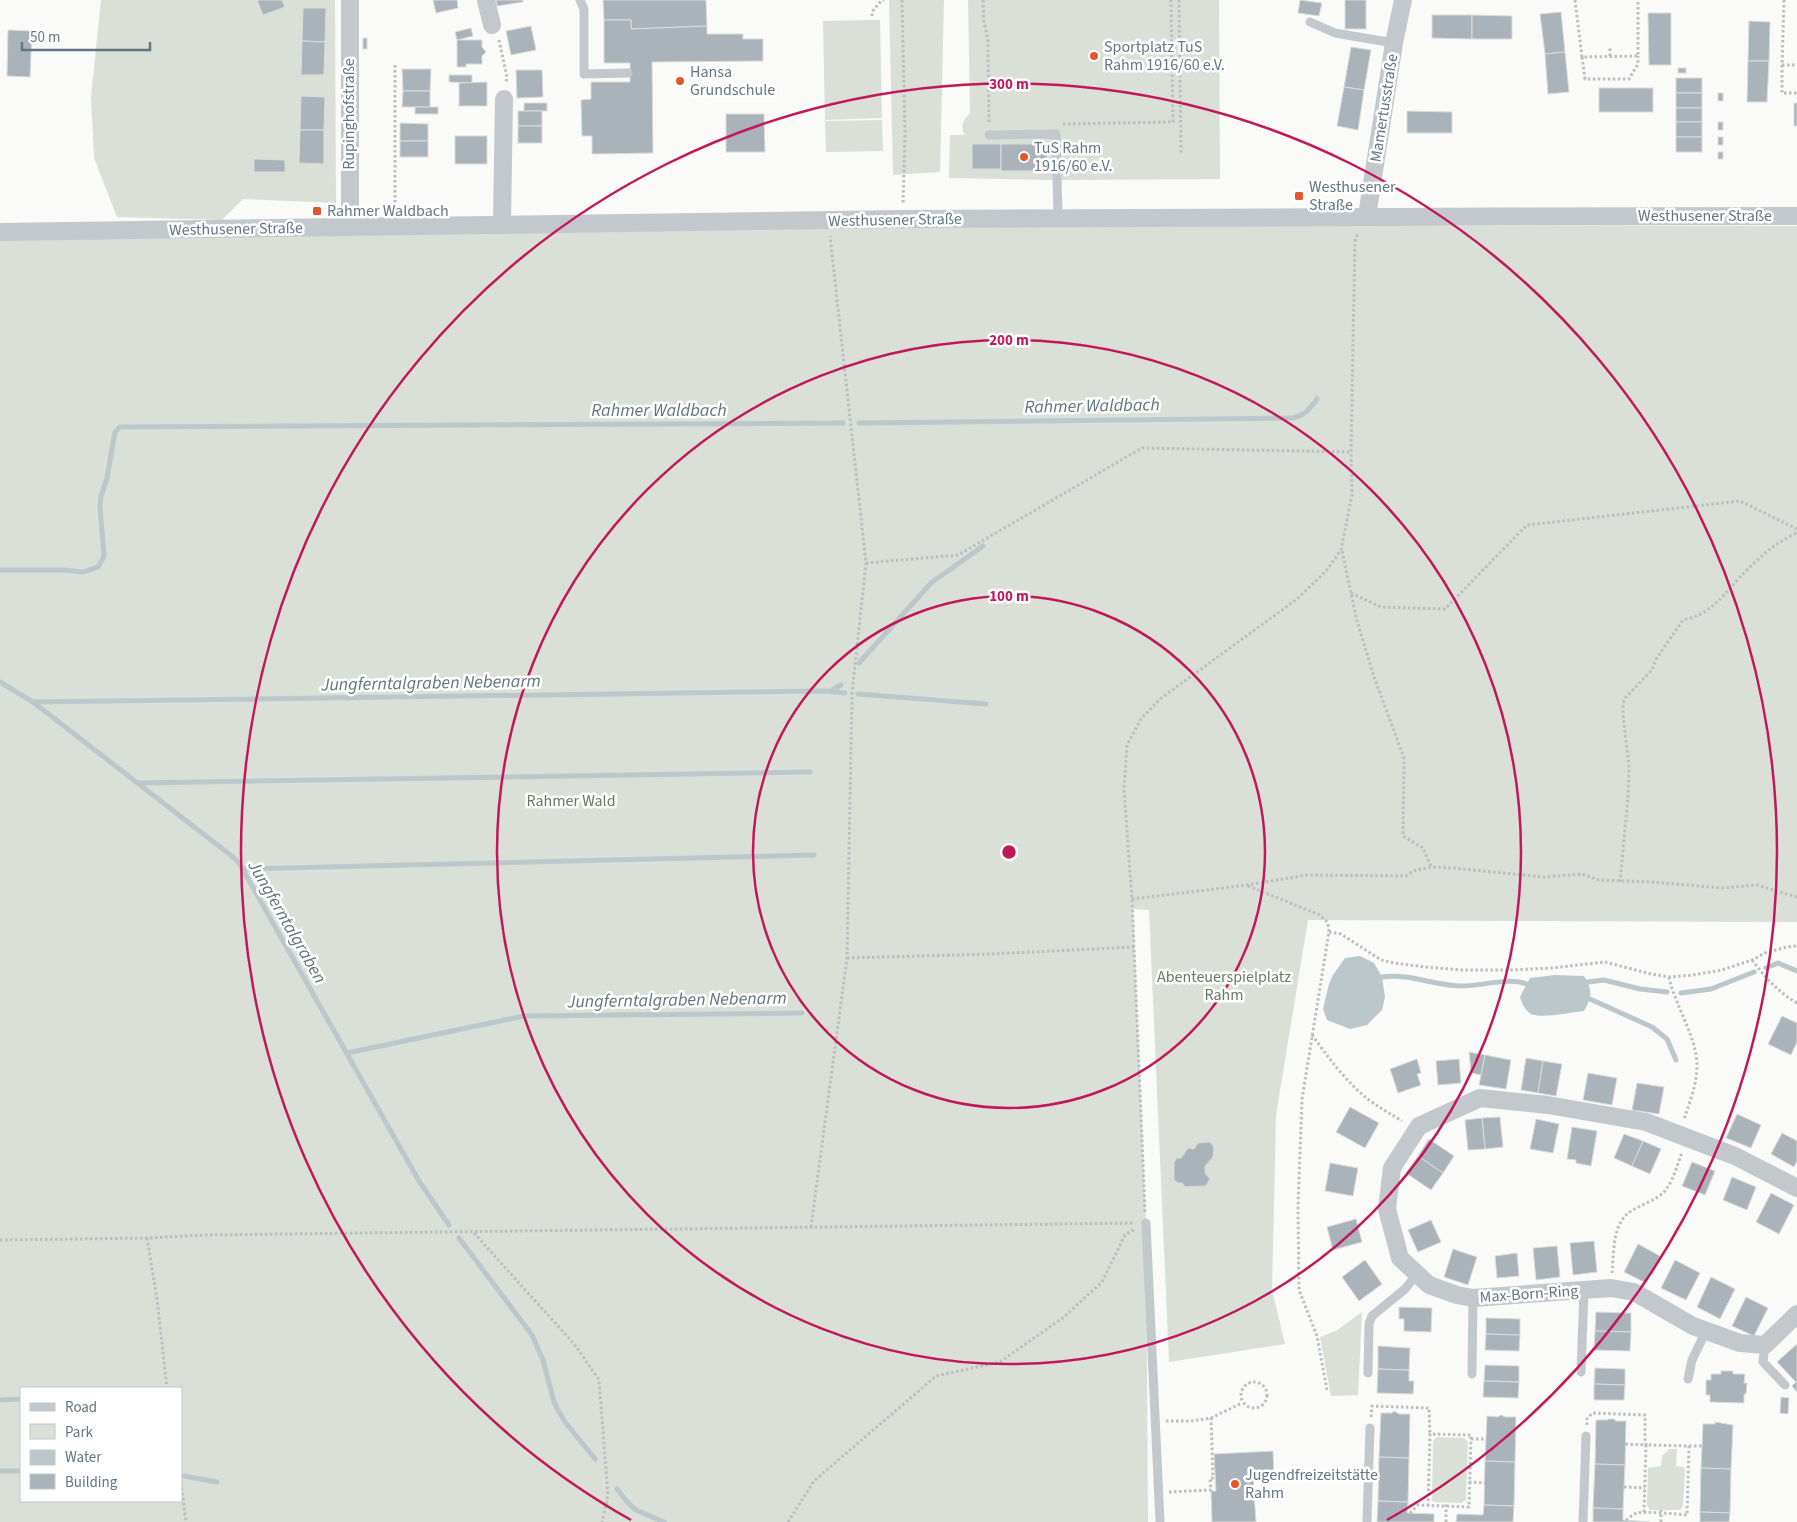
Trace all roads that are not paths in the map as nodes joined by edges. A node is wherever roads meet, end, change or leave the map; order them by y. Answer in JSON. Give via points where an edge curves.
{"nodes":[{"id":1,"x":350,"y":0,"type":"edge"},
{"id":2,"x":486,"y":0,"type":"edge"},
{"id":3,"x":580,"y":0,"type":"edge"},
{"id":4,"x":1403,"y":0,"type":"edge"},
{"id":5,"x":1310,"y":22,"type":"dead end"},
{"id":6,"x":492,"y":25,"type":"road end"},
{"id":7,"x":1394,"y":44,"type":"junction"},
{"id":8,"x":628,"y":72,"type":"dead end"},
{"id":9,"x":504,"y":98,"type":"road end"},
{"id":10,"x":988,"y":134,"type":"road end"},
{"id":11,"x":1367,"y":216,"type":"junction"},
{"id":12,"x":1797,"y":216,"type":"edge"},
{"id":13,"x":1058,"y":218,"type":"junction"},
{"id":14,"x":502,"y":223,"type":"junction"},
{"id":15,"x":350,"y":227,"type":"junction"},
{"id":16,"x":0,"y":232,"type":"edge"},
{"id":17,"x":1797,"y":1188,"type":"edge"},
{"id":18,"x":1146,"y":1222,"type":"road end"},
{"id":19,"x":1417,"y":1274,"type":"junction"},
{"id":20,"x":1584,"y":1290,"type":"junction"},
{"id":21,"x":1474,"y":1298,"type":"junction"},
{"id":22,"x":1797,"y":1314,"type":"edge"},
{"id":23,"x":1706,"y":1331,"type":"junction"},
{"id":24,"x":1765,"y":1345,"type":"junction"},
{"id":25,"x":1581,"y":1372,"type":"dead end"},
{"id":26,"x":1368,"y":1373,"type":"dead end"},
{"id":27,"x":1472,"y":1374,"type":"dead end"},
{"id":28,"x":1688,"y":1379,"type":"dead end"},
{"id":29,"x":1784,"y":1385,"type":"dead end"},
{"id":30,"x":1370,"y":1428,"type":"dead end"},
{"id":31,"x":1586,"y":1436,"type":"dead end"},
{"id":32,"x":1160,"y":1522,"type":"edge"},
{"id":33,"x":1367,"y":1522,"type":"edge"},
{"id":34,"x":1583,"y":1522,"type":"edge"}],
"edges":[{"from":1,"to":15,"type":"street","name":"Rupinghofstraße"},
{"from":2,"to":6,"type":"street"},
{"from":3,"to":8,"type":"lane","via":[[584,9],[584,74]]},
{"from":4,"to":7,"type":"street","name":"Mamertusstraße"},
{"from":5,"to":7,"type":"lane","via":[[1335,33]]},
{"from":7,"to":11,"type":"street","name":"Mamertusstraße"},
{"from":9,"to":14,"type":"street"},
{"from":10,"to":13,"type":"lane","via":[[1056,134]]},
{"from":11,"to":12,"type":"street","name":"Westhusener Straße"},
{"from":11,"to":13,"type":"street","name":"Westhusener Straße"},
{"from":13,"to":14,"type":"street","name":"Westhusener Straße"},
{"from":14,"to":15,"type":"street","name":"Westhusener Straße"},
{"from":15,"to":16,"type":"street","name":"Westhusener Straße"},
{"from":17,"to":19,"type":"street","name":"Max-Born-Ring","via":[[1735,1156],[1646,1122],[1548,1105],[1480,1098],[1419,1126],[1392,1168],[1387,1209],[1400,1258]]},
{"from":18,"to":32,"type":"lane"},
{"from":19,"to":21,"type":"street","name":"Max-Born-Ring","via":[[1429,1285]]},
{"from":19,"to":26,"type":"lane","via":[[1405,1289],[1372,1316]]},
{"from":20,"to":21,"type":"street","name":"Max-Born-Ring"},
{"from":20,"to":23,"type":"street","name":"Max-Born-Ring","via":[[1611,1288],[1634,1292]]},
{"from":20,"to":25,"type":"lane"},
{"from":21,"to":27,"type":"lane"},
{"from":22,"to":24,"type":"street"},
{"from":23,"to":24,"type":"street","name":"Max-Born-Ring","via":[[1740,1343]]},
{"from":23,"to":28,"type":"lane","via":[[1692,1360]]},
{"from":24,"to":29,"type":"lane","via":[[1763,1362]]},
{"from":30,"to":33,"type":"lane"},
{"from":31,"to":34,"type":"lane"}]}
